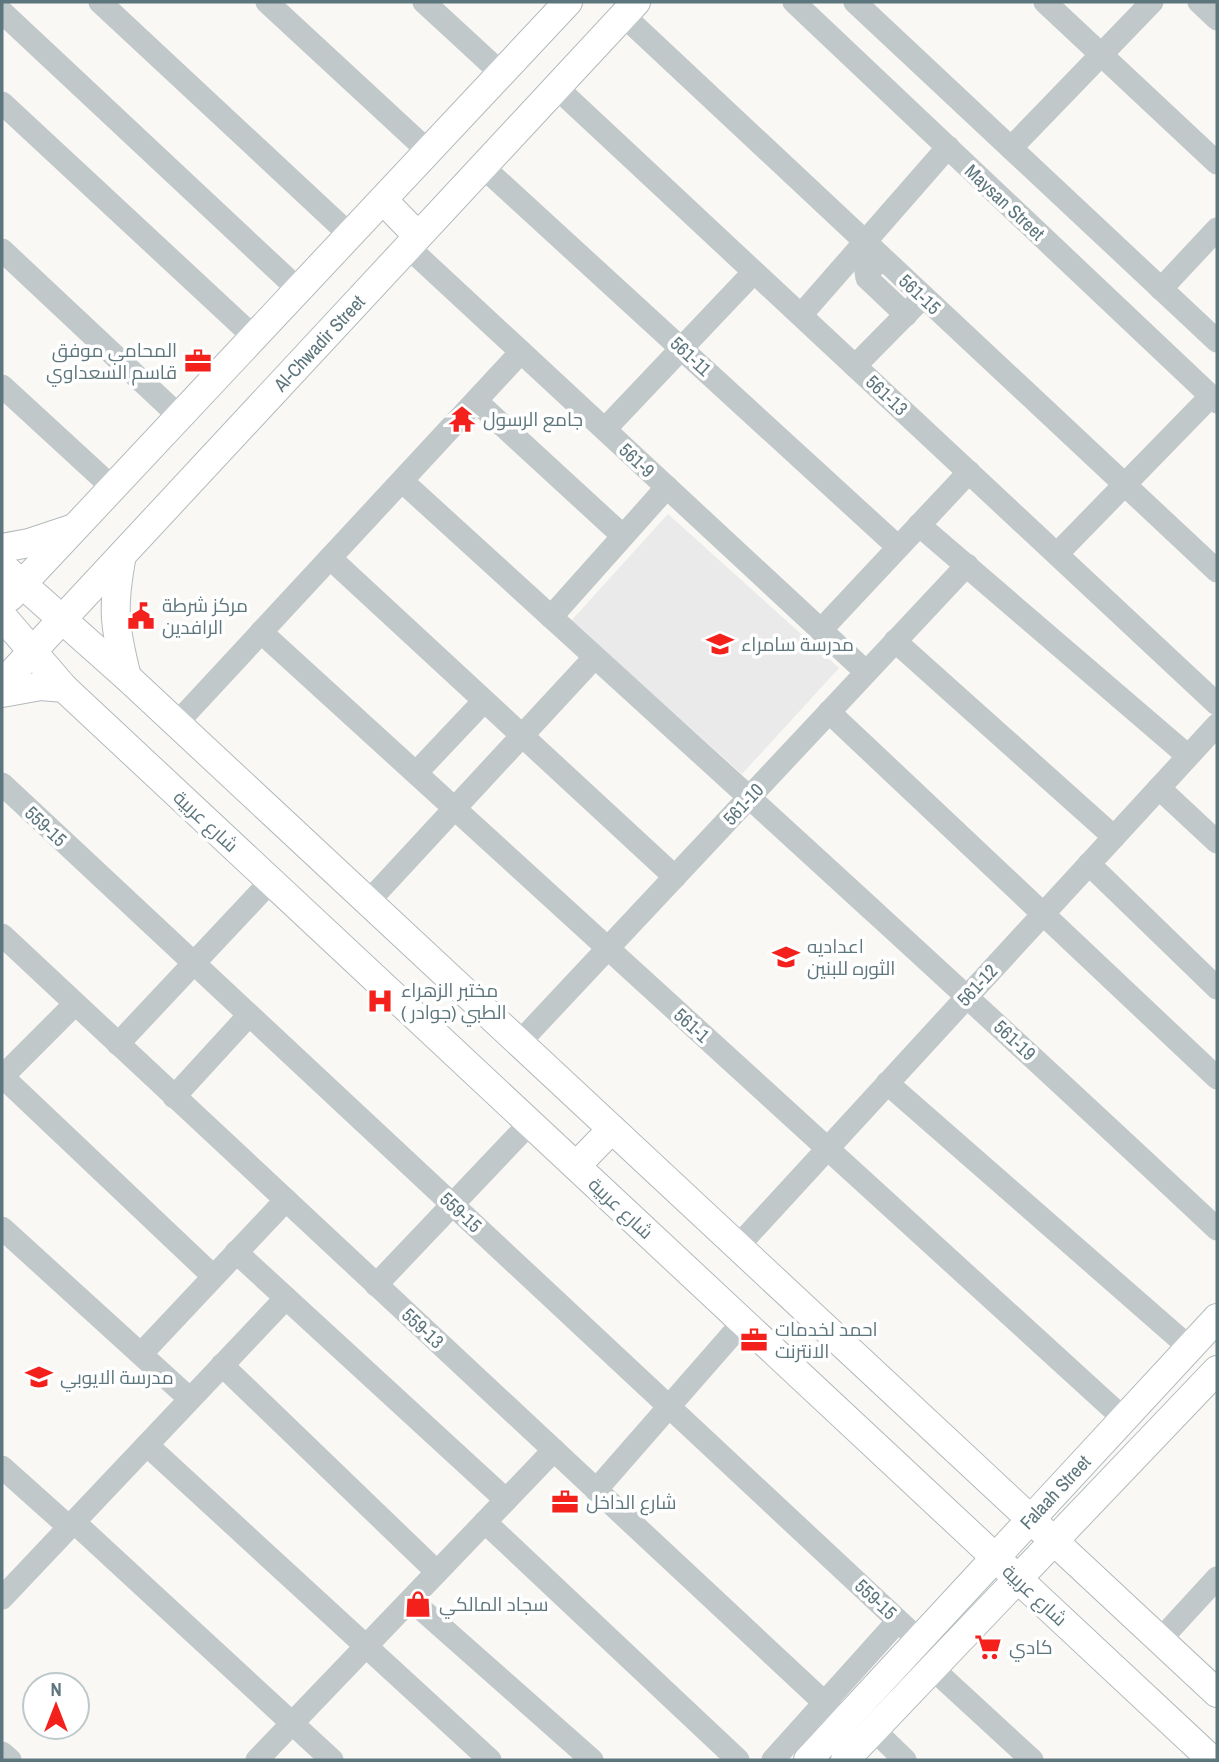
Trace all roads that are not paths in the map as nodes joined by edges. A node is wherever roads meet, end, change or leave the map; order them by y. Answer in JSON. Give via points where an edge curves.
{"nodes":[{"id":1,"x":9,"y":2,"type":"edge"},
{"id":2,"x":100,"y":2,"type":"edge"},
{"id":3,"x":267,"y":2,"type":"edge"},
{"id":4,"x":424,"y":2,"type":"edge"},
{"id":5,"x":568,"y":2,"type":"edge"},
{"id":6,"x":794,"y":2,"type":"edge"},
{"id":7,"x":855,"y":2,"type":"edge"},
{"id":8,"x":1045,"y":2,"type":"edge"},
{"id":9,"x":1152,"y":2,"type":"edge"},
{"id":10,"x":1199,"y":2,"type":"edge"},
{"id":11,"x":630,"y":9,"type":"edge"},
{"id":12,"x":2,"y":11,"type":"edge"},
{"id":13,"x":1217,"y":19,"type":"edge"},
{"id":14,"x":1101,"y":54,"type":"junction"},
{"id":15,"x":501,"y":73,"type":"junction"},
{"id":16,"x":556,"y":87,"type":"junction"},
{"id":17,"x":2,"y":103,"type":"edge"},
{"id":18,"x":948,"y":147,"type":"junction"},
{"id":19,"x":1011,"y":148,"type":"junction"},
{"id":20,"x":428,"y":151,"type":"junction"},
{"id":21,"x":1217,"y":163,"type":"edge"},
{"id":22,"x":483,"y":167,"type":"junction"},
{"id":23,"x":383,"y":200,"type":"junction"},
{"id":24,"x":1217,"y":229,"type":"edge"},
{"id":25,"x":350,"y":235,"type":"junction"},
{"id":26,"x":413,"y":242,"type":"junction"},
{"id":27,"x":866,"y":243,"type":"junction"},
{"id":28,"x":2,"y":250,"type":"edge"},
{"id":29,"x":883,"y":259,"type":"junction"},
{"id":30,"x":754,"y":272,"type":"junction"},
{"id":31,"x":1161,"y":289,"type":"junction"},
{"id":32,"x":299,"y":290,"type":"junction"},
{"id":33,"x":923,"y":297,"type":"junction"},
{"id":34,"x":801,"y":315,"type":"junction"},
{"id":35,"x":906,"y":315,"type":"junction"},
{"id":36,"x":254,"y":337,"type":"junction"},
{"id":37,"x":1217,"y":341,"type":"edge"},
{"id":38,"x":681,"y":346,"type":"junction"},
{"id":39,"x":521,"y":352,"type":"junction"},
{"id":40,"x":855,"y":366,"type":"junction"},
{"id":41,"x":2,"y":386,"type":"edge"},
{"id":42,"x":1214,"y":399,"type":"edge"},
{"id":43,"x":476,"y":401,"type":"junction"},
{"id":44,"x":180,"y":416,"type":"junction"},
{"id":45,"x":605,"y":429,"type":"junction"},
{"id":46,"x":969,"y":472,"type":"junction"},
{"id":47,"x":402,"y":481,"type":"junction"},
{"id":48,"x":1125,"y":485,"type":"junction"},
{"id":49,"x":667,"y":487,"type":"junction"},
{"id":50,"x":113,"y":488,"type":"junction"},
{"id":51,"x":919,"y":525,"type":"junction"},
{"id":52,"x":77,"y":527,"type":"junction"},
{"id":53,"x":624,"y":536,"type":"junction"},
{"id":54,"x":898,"y":547,"type":"junction"},
{"id":55,"x":2,"y":548,"type":"edge"},
{"id":56,"x":1057,"y":554,"type":"junction"},
{"id":57,"x":122,"y":555,"type":"junction"},
{"id":58,"x":330,"y":558,"type":"junction"},
{"id":59,"x":967,"y":565,"type":"junction"},
{"id":60,"x":1217,"y":571,"type":"edge"},
{"id":61,"x":11,"y":575,"type":"edge"},
{"id":62,"x":2,"y":608,"type":"edge"},
{"id":63,"x":2,"y":616,"type":"edge"},
{"id":64,"x":551,"y":617,"type":"junction"},
{"id":65,"x":59,"y":619,"type":"junction"},
{"id":66,"x":821,"y":629,"type":"junction"},
{"id":67,"x":261,"y":632,"type":"junction"},
{"id":68,"x":895,"y":641,"type":"junction"},
{"id":69,"x":34,"y":651,"type":"junction"},
{"id":70,"x":594,"y":658,"type":"junction"},
{"id":71,"x":866,"y":672,"type":"junction"},
{"id":72,"x":127,"y":677,"type":"junction"},
{"id":73,"x":2,"y":684,"type":"edge"},
{"id":74,"x":64,"y":688,"type":"junction"},
{"id":75,"x":2,"y":693,"type":"edge"},
{"id":76,"x":484,"y":701,"type":"junction"},
{"id":77,"x":1217,"y":704,"type":"edge"},
{"id":78,"x":829,"y":712,"type":"junction"},
{"id":79,"x":177,"y":723,"type":"junction"},
{"id":80,"x":1217,"y":725,"type":"edge"},
{"id":81,"x":522,"y":736,"type":"junction"},
{"id":82,"x":1188,"y":756,"type":"junction"},
{"id":83,"x":416,"y":773,"type":"junction"},
{"id":84,"x":2,"y":784,"type":"edge"},
{"id":85,"x":1160,"y":788,"type":"junction"},
{"id":86,"x":750,"y":796,"type":"junction"},
{"id":87,"x":455,"y":808,"type":"junction"},
{"id":88,"x":1114,"y":837,"type":"junction"},
{"id":89,"x":1217,"y":842,"type":"edge"},
{"id":90,"x":1089,"y":864,"type":"junction"},
{"id":91,"x":674,"y":877,"type":"junction"},
{"id":92,"x":271,"y":881,"type":"junction"},
{"id":93,"x":368,"y":902,"type":"junction"},
{"id":94,"x":1043,"y":914,"type":"junction"},
{"id":95,"x":2,"y":935,"type":"edge"},
{"id":96,"x":608,"y":948,"type":"junction"},
{"id":97,"x":193,"y":962,"type":"junction"},
{"id":98,"x":1217,"y":988,"type":"edge"},
{"id":99,"x":968,"y":996,"type":"junction"},
{"id":100,"x":75,"y":1004,"type":"junction"},
{"id":101,"x":249,"y":1015,"type":"junction"},
{"id":102,"x":519,"y":1043,"type":"junction"},
{"id":103,"x":118,"y":1044,"type":"junction"},
{"id":104,"x":2,"y":1077,"type":"edge"},
{"id":105,"x":1217,"y":1078,"type":"edge"},
{"id":106,"x":887,"y":1083,"type":"junction"},
{"id":107,"x":174,"y":1097,"type":"junction"},
{"id":108,"x":530,"y":1123,"type":"junction"},
{"id":109,"x":612,"y":1129,"type":"junction"},
{"id":110,"x":828,"y":1148,"type":"junction"},
{"id":111,"x":576,"y":1166,"type":"junction"},
{"id":112,"x":286,"y":1200,"type":"junction"},
{"id":113,"x":453,"y":1205,"type":"junction"},
{"id":114,"x":2,"y":1228,"type":"edge"},
{"id":115,"x":1217,"y":1229,"type":"edge"},
{"id":116,"x":738,"y":1246,"type":"junction"},
{"id":117,"x":236,"y":1252,"type":"junction"},
{"id":118,"x":214,"y":1276,"type":"junction"},
{"id":119,"x":376,"y":1285,"type":"junction"},
{"id":120,"x":286,"y":1298,"type":"junction"},
{"id":121,"x":1217,"y":1318,"type":"edge"},
{"id":122,"x":743,"y":1322,"type":"junction"},
{"id":123,"x":1190,"y":1348,"type":"junction"},
{"id":124,"x":141,"y":1354,"type":"junction"},
{"id":125,"x":222,"y":1365,"type":"junction"},
{"id":126,"x":1217,"y":1370,"type":"edge"},
{"id":127,"x":190,"y":1399,"type":"junction"},
{"id":128,"x":669,"y":1407,"type":"junction"},
{"id":129,"x":1124,"y":1418,"type":"junction"},
{"id":130,"x":147,"y":1444,"type":"junction"},
{"id":131,"x":554,"y":1450,"type":"junction"},
{"id":132,"x":2,"y":1467,"type":"edge"},
{"id":133,"x":989,"y":1481,"type":"junction"},
{"id":134,"x":1062,"y":1485,"type":"junction"},
{"id":135,"x":596,"y":1490,"type":"junction"},
{"id":136,"x":506,"y":1500,"type":"junction"},
{"id":137,"x":1085,"y":1509,"type":"junction"},
{"id":138,"x":1031,"y":1519,"type":"junction"},
{"id":139,"x":956,"y":1521,"type":"junction"},
{"id":140,"x":485,"y":1522,"type":"junction"},
{"id":141,"x":71,"y":1524,"type":"junction"},
{"id":142,"x":1053,"y":1540,"type":"junction"},
{"id":143,"x":994,"y":1557,"type":"junction"},
{"id":144,"x":437,"y":1572,"type":"junction"},
{"id":145,"x":1017,"y":1578,"type":"junction"},
{"id":146,"x":1217,"y":1578,"type":"edge"},
{"id":147,"x":1099,"y":1583,"type":"junction"},
{"id":148,"x":963,"y":1592,"type":"junction"},
{"id":149,"x":2,"y":1598,"type":"edge"},
{"id":150,"x":411,"y":1600,"type":"junction"},
{"id":151,"x":990,"y":1606,"type":"junction"},
{"id":152,"x":1055,"y":1614,"type":"junction"},
{"id":153,"x":898,"y":1621,"type":"junction"},
{"id":154,"x":1160,"y":1640,"type":"junction"},
{"id":155,"x":920,"y":1641,"type":"junction"},
{"id":156,"x":366,"y":1646,"type":"junction"},
{"id":157,"x":932,"y":1668,"type":"junction"},
{"id":158,"x":1217,"y":1693,"type":"edge"},
{"id":159,"x":823,"y":1702,"type":"junction"},
{"id":160,"x":844,"y":1721,"type":"junction"},
{"id":161,"x":292,"y":1724,"type":"junction"},
{"id":162,"x":873,"y":1729,"type":"junction"},
{"id":163,"x":2,"y":1753,"type":"edge"},
{"id":164,"x":10,"y":1760,"type":"edge"},
{"id":165,"x":257,"y":1760,"type":"edge"},
{"id":166,"x":332,"y":1760,"type":"edge"},
{"id":167,"x":490,"y":1760,"type":"edge"},
{"id":168,"x":592,"y":1760,"type":"edge"},
{"id":169,"x":738,"y":1760,"type":"edge"},
{"id":170,"x":773,"y":1760,"type":"edge"},
{"id":171,"x":808,"y":1760,"type":"edge"},
{"id":172,"x":845,"y":1760,"type":"edge"},
{"id":173,"x":905,"y":1760,"type":"edge"},
{"id":174,"x":1032,"y":1760,"type":"edge"},
{"id":175,"x":1212,"y":1760,"type":"edge"}],
"edges":[{"from":1,"to":12,"type":"street"},
{"from":2,"to":25,"type":"street"},
{"from":3,"to":20,"type":"street"},
{"from":4,"to":15,"type":"street"},
{"from":5,"to":15,"type":"main road"},
{"from":6,"to":18,"type":"street","name":"Maysan Street"},
{"from":7,"to":19,"type":"street"},
{"from":8,"to":14,"type":"street"},
{"from":9,"to":14,"type":"street"},
{"from":10,"to":13,"type":"street"},
{"from":11,"to":16,"type":"main road","name":"Al-Chwadir Street"},
{"from":11,"to":27,"type":"street","name":"561-15"},
{"from":12,"to":32,"type":"street"},
{"from":14,"to":19,"type":"street"},
{"from":14,"to":21,"type":"street"},
{"from":15,"to":20,"type":"main road"},
{"from":16,"to":22,"type":"main road","name":"Al-Chwadir Street"},
{"from":16,"to":30,"type":"street","name":"561-13"},
{"from":17,"to":36,"type":"street"},
{"from":18,"to":27,"type":"street"},
{"from":18,"to":42,"type":"street","name":"Maysan Street"},
{"from":19,"to":31,"type":"street"},
{"from":20,"to":23,"type":"main road"},
{"from":22,"to":26,"type":"main road","name":"Al-Chwadir Street"},
{"from":22,"to":38,"type":"street","name":"561-11"},
{"from":23,"to":25,"type":"main road"},
{"from":23,"to":26,"type":"main road"},
{"from":24,"to":31,"type":"street"},
{"from":25,"to":32,"type":"main road"},
{"from":26,"to":39,"type":"street","name":"561-9"},
{"from":26,"to":57,"type":"main road","name":"Al-Chwadir Street"},
{"from":27,"to":29,"type":"street","name":"561-15"},
{"from":27,"to":34,"type":"street"},
{"from":28,"to":44,"type":"street"},
{"from":29,"to":33,"type":"street","name":"561-15"},
{"from":29,"to":35,"type":"street","via":[[866,272],[867,278]]},
{"from":30,"to":34,"type":"street","name":"561-13"},
{"from":30,"to":38,"type":"street"},
{"from":31,"to":37,"type":"street"},
{"from":32,"to":36,"type":"main road"},
{"from":33,"to":35,"type":"street"},
{"from":33,"to":48,"type":"street","name":"561-15"},
{"from":34,"to":40,"type":"street","name":"561-13"},
{"from":35,"to":40,"type":"street"},
{"from":36,"to":44,"type":"main road"},
{"from":38,"to":45,"type":"street"},
{"from":38,"to":54,"type":"street","name":"561-11"},
{"from":39,"to":43,"type":"street"},
{"from":39,"to":45,"type":"street","name":"561-9"},
{"from":40,"to":46,"type":"street","name":"561-13"},
{"from":41,"to":50,"type":"street"},
{"from":42,"to":48,"type":"street"},
{"from":43,"to":47,"type":"street"},
{"from":43,"to":53,"type":"street"},
{"from":44,"to":50,"type":"main road"},
{"from":45,"to":49,"type":"street","name":"561-9"},
{"from":46,"to":51,"type":"street"},
{"from":46,"to":56,"type":"street","name":"561-13"},
{"from":47,"to":58,"type":"street"},
{"from":47,"to":64,"type":"street","name":"561-19"},
{"from":48,"to":56,"type":"street"},
{"from":48,"to":60,"type":"street","name":"561-15"},
{"from":49,"to":53,"type":"street"},
{"from":49,"to":66,"type":"street","name":"561-9"},
{"from":50,"to":52,"type":"main road"},
{"from":51,"to":54,"type":"street"},
{"from":51,"to":59,"type":"street"},
{"from":52,"to":55,"type":"main road"},
{"from":52,"to":61,"type":"main road"},
{"from":53,"to":64,"type":"street"},
{"from":54,"to":66,"type":"street"},
{"from":56,"to":77,"type":"street","name":"561-13"},
{"from":57,"to":65,"type":"main road","name":"Al-Chwadir Street"},
{"from":57,"to":72,"type":"main road","via":[[114,600]]},
{"from":58,"to":67,"type":"street"},
{"from":58,"to":76,"type":"street"},
{"from":59,"to":68,"type":"street","name":"561-10"},
{"from":59,"to":82,"type":"street"},
{"from":61,"to":62,"type":"main road"},
{"from":61,"to":65,"type":"main road"},
{"from":63,"to":69,"type":"main road","name":"شارع عربية"},
{"from":64,"to":70,"type":"street","name":"561-19"},
{"from":65,"to":69,"type":"main road","name":"Al-Chwadir Street"},
{"from":65,"to":72,"type":"main road"},
{"from":66,"to":71,"type":"street","name":"561-9"},
{"from":67,"to":79,"type":"street"},
{"from":67,"to":83,"type":"street","name":"561-1"},
{"from":68,"to":71,"type":"street","name":"561-10"},
{"from":68,"to":88,"type":"street"},
{"from":69,"to":73,"type":"main road","name":"Al-Chwadir Street"},
{"from":69,"to":74,"type":"main road","name":"شارع عربية"},
{"from":70,"to":81,"type":"street"},
{"from":70,"to":86,"type":"street","name":"561-19"},
{"from":71,"to":78,"type":"street","name":"561-10"},
{"from":72,"to":79,"type":"main road"},
{"from":74,"to":75,"type":"main road","via":[[41,686]]},
{"from":74,"to":92,"type":"main road","name":"شارع عربية"},
{"from":76,"to":81,"type":"street"},
{"from":76,"to":83,"type":"street"},
{"from":78,"to":86,"type":"street","name":"561-10"},
{"from":78,"to":94,"type":"street"},
{"from":79,"to":93,"type":"main road"},
{"from":80,"to":82,"type":"street","name":"561-12"},
{"from":81,"to":87,"type":"street"},
{"from":81,"to":91,"type":"street"},
{"from":82,"to":85,"type":"street","name":"561-12"},
{"from":83,"to":87,"type":"street","name":"561-1"},
{"from":84,"to":97,"type":"street","name":"559-15"},
{"from":85,"to":88,"type":"street","name":"561-12"},
{"from":85,"to":89,"type":"street"},
{"from":86,"to":91,"type":"street","name":"561-10"},
{"from":86,"to":99,"type":"street","name":"561-19"},
{"from":87,"to":93,"type":"street"},
{"from":87,"to":96,"type":"street","name":"561-1"},
{"from":88,"to":90,"type":"street","name":"561-12"},
{"from":90,"to":94,"type":"street","name":"561-12"},
{"from":90,"to":98,"type":"street"},
{"from":91,"to":96,"type":"street","name":"561-10"},
{"from":92,"to":97,"type":"street"},
{"from":92,"to":108,"type":"main road","name":"شارع عربية"},
{"from":93,"to":102,"type":"main road"},
{"from":94,"to":99,"type":"street","name":"561-12"},
{"from":94,"to":105,"type":"street"},
{"from":95,"to":100,"type":"street","name":"559-13"},
{"from":96,"to":102,"type":"street","name":"561-10"},
{"from":96,"to":110,"type":"street","name":"561-1"},
{"from":97,"to":101,"type":"street","name":"559-15"},
{"from":97,"to":103,"type":"street"},
{"from":99,"to":106,"type":"street","name":"561-12"},
{"from":99,"to":115,"type":"street","name":"561-19"},
{"from":100,"to":103,"type":"street","name":"559-13"},
{"from":100,"to":104,"type":"street"},
{"from":101,"to":107,"type":"street"},
{"from":101,"to":113,"type":"street","name":"559-15"},
{"from":102,"to":109,"type":"main road"},
{"from":103,"to":107,"type":"street","name":"559-13"},
{"from":104,"to":118,"type":"street"},
{"from":106,"to":110,"type":"street","name":"561-12"},
{"from":106,"to":123,"type":"street"},
{"from":107,"to":112,"type":"street","name":"559-13"},
{"from":108,"to":111,"type":"main road","name":"شارع عربية"},
{"from":108,"to":113,"type":"street"},
{"from":109,"to":111,"type":"main road"},
{"from":109,"to":116,"type":"main road"},
{"from":110,"to":116,"type":"street","name":"561-12"},
{"from":110,"to":129,"type":"street","name":"561-1"},
{"from":111,"to":122,"type":"main road","name":"شارع عربية"},
{"from":112,"to":117,"type":"street"},
{"from":112,"to":119,"type":"street","name":"559-13"},
{"from":113,"to":119,"type":"street"},
{"from":113,"to":128,"type":"street","name":"559-15"},
{"from":114,"to":124,"type":"street"},
{"from":116,"to":133,"type":"main road"},
{"from":117,"to":118,"type":"street"},
{"from":117,"to":120,"type":"street"},
{"from":118,"to":124,"type":"street"},
{"from":119,"to":131,"type":"street","name":"559-13"},
{"from":120,"to":125,"type":"street"},
{"from":120,"to":136,"type":"street"},
{"from":121,"to":123,"type":"main road","name":"Falaah Street"},
{"from":122,"to":128,"type":"street"},
{"from":122,"to":139,"type":"main road","name":"شارع عربية"},
{"from":123,"to":129,"type":"main road","name":"Falaah Street"},
{"from":124,"to":127,"type":"street"},
{"from":125,"to":127,"type":"street"},
{"from":125,"to":144,"type":"street"},
{"from":126,"to":137,"type":"main road","name":"Falaah Street"},
{"from":127,"to":130,"type":"street"},
{"from":128,"to":135,"type":"street"},
{"from":128,"to":153,"type":"street","name":"559-15"},
{"from":129,"to":134,"type":"main road","name":"Falaah Street"},
{"from":130,"to":141,"type":"street"},
{"from":130,"to":156,"type":"street"},
{"from":131,"to":135,"type":"street","name":"559-13"},
{"from":131,"to":136,"type":"street"},
{"from":132,"to":141,"type":"street"},
{"from":133,"to":134,"type":"main road","via":[[1020,1492],[1044,1492]]},
{"from":133,"to":138,"type":"main road"},
{"from":134,"to":138,"type":"main road","name":"Falaah Street"},
{"from":135,"to":159,"type":"street","name":"559-13"},
{"from":136,"to":140,"type":"street"},
{"from":137,"to":142,"type":"main road","name":"Falaah Street"},
{"from":137,"to":147,"type":"main road","via":[[1085,1563]]},
{"from":138,"to":142,"type":"main road"},
{"from":138,"to":143,"type":"main road","name":"Falaah Street"},
{"from":139,"to":143,"type":"main road","name":"شارع عربية"},
{"from":139,"to":148,"type":"main road","via":[[969,1542]]},
{"from":140,"to":144,"type":"street"},
{"from":140,"to":169,"type":"street"},
{"from":141,"to":149,"type":"street"},
{"from":141,"to":161,"type":"street"},
{"from":142,"to":145,"type":"main road","name":"Falaah Street"},
{"from":142,"to":147,"type":"main road"},
{"from":143,"to":145,"type":"main road","name":"شارع عربية"},
{"from":143,"to":148,"type":"main road","name":"Falaah Street"},
{"from":144,"to":150,"type":"street"},
{"from":145,"to":151,"type":"main road","name":"Falaah Street"},
{"from":145,"to":152,"type":"main road","name":"شارع عربية"},
{"from":146,"to":154,"type":"street"},
{"from":147,"to":154,"type":"main road"},
{"from":148,"to":155,"type":"main road","name":"Falaah Street"},
{"from":150,"to":156,"type":"street"},
{"from":150,"to":168,"type":"street"},
{"from":151,"to":152,"type":"main road","via":[[1013,1600],[1037,1603]]},
{"from":151,"to":157,"type":"main road","name":"Falaah Street"},
{"from":152,"to":175,"type":"main road","name":"شارع عربية"},
{"from":153,"to":155,"type":"street","name":"559-15"},
{"from":153,"to":159,"type":"street"},
{"from":154,"to":158,"type":"main road"},
{"from":155,"to":160,"type":"main road","name":"Falaah Street"},
{"from":156,"to":161,"type":"street"},
{"from":156,"to":167,"type":"street"},
{"from":157,"to":162,"type":"main road","name":"Falaah Street"},
{"from":157,"to":174,"type":"street"},
{"from":159,"to":160,"type":"street","name":"559-13"},
{"from":159,"to":170,"type":"street"},
{"from":160,"to":171,"type":"main road","name":"Falaah Street"},
{"from":161,"to":165,"type":"street"},
{"from":161,"to":166,"type":"street"},
{"from":162,"to":172,"type":"main road","name":"Falaah Street"},
{"from":162,"to":173,"type":"street"},
{"from":163,"to":164,"type":"street"}]}
